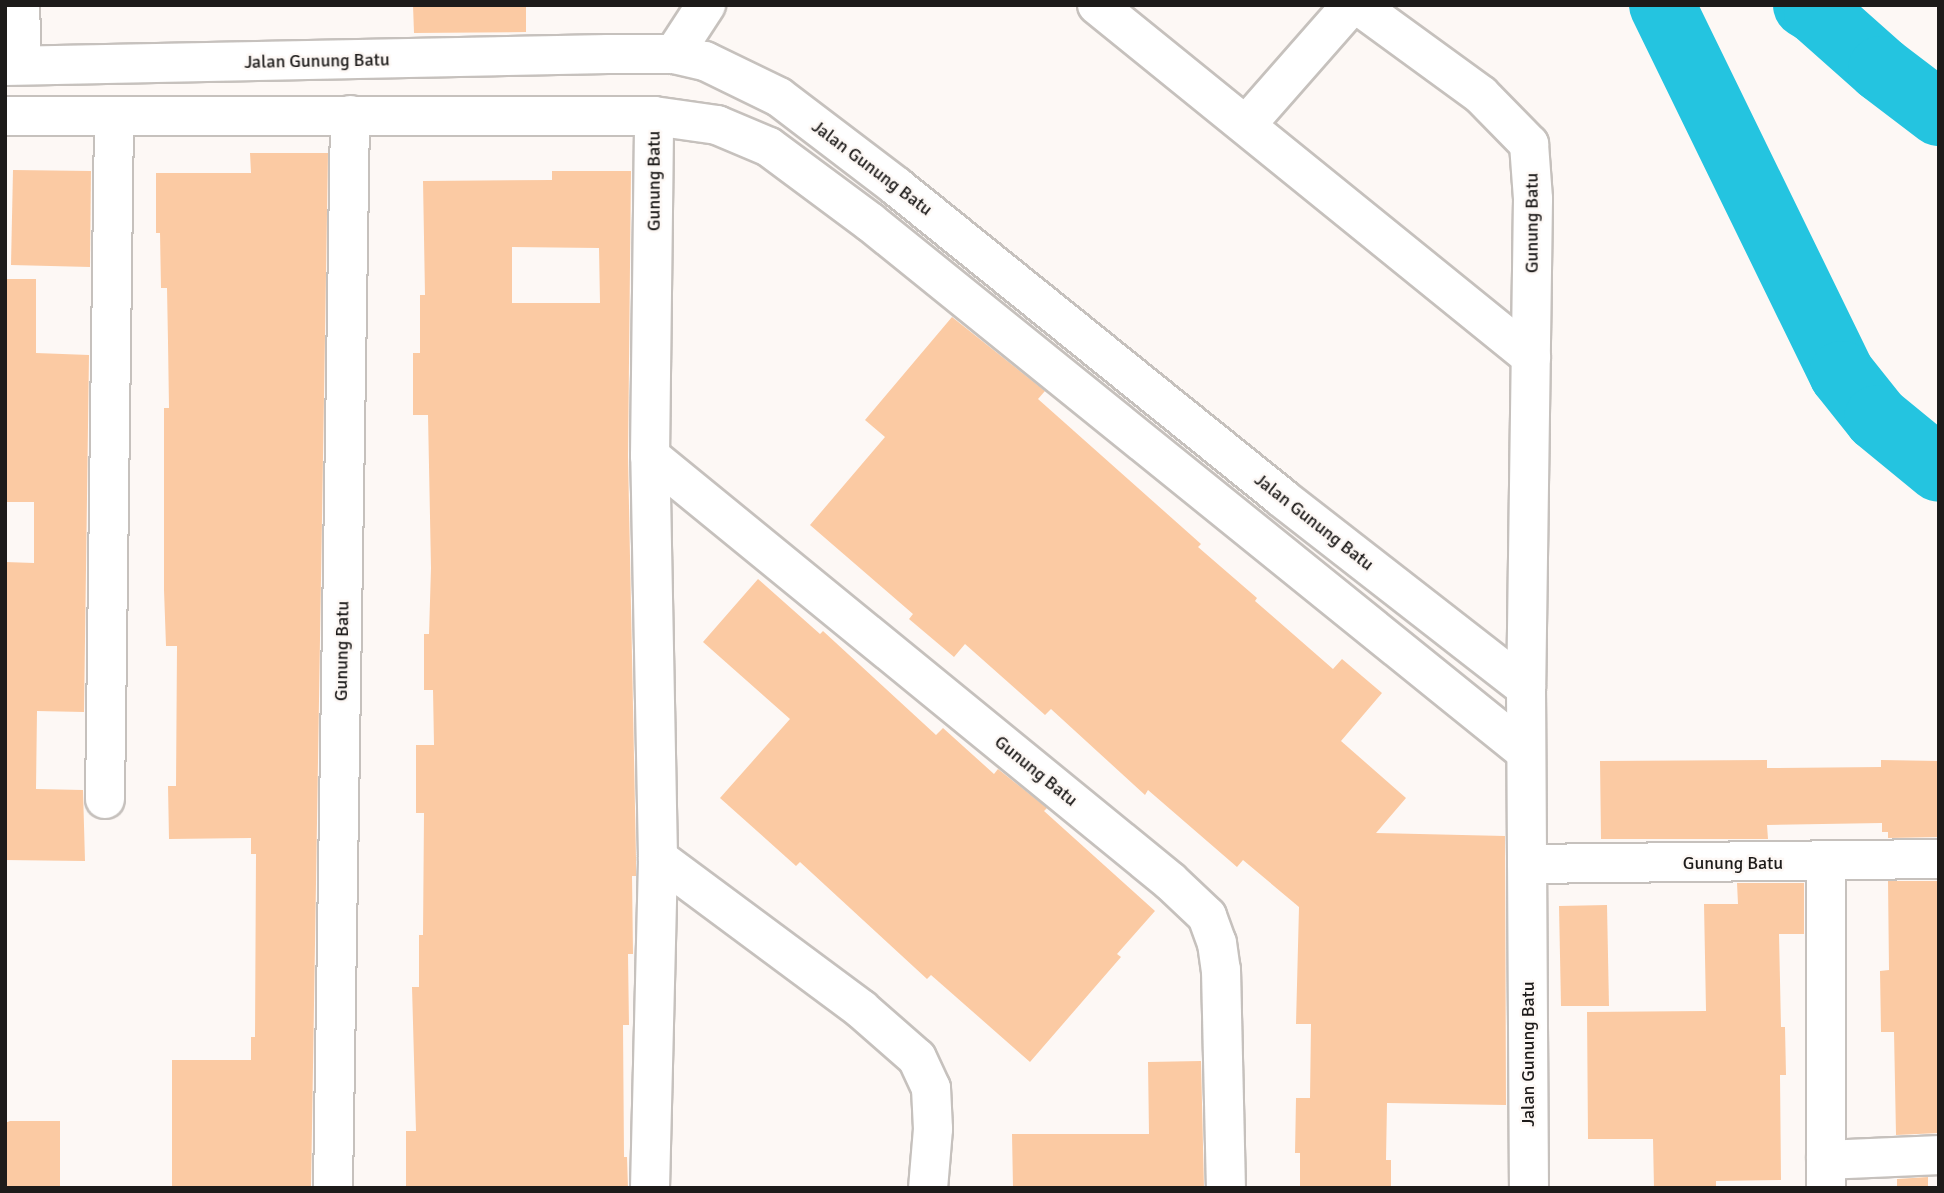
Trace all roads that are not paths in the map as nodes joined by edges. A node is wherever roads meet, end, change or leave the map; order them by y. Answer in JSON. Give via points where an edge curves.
{"nodes":[{"id":1,"x":20,"y":5,"type":"edge"},
{"id":2,"x":706,"y":5,"type":"edge"},
{"id":3,"x":1097,"y":5,"type":"edge"},
{"id":4,"x":674,"y":54,"type":"junction"},
{"id":5,"x":430,"y":58,"type":"junction"},
{"id":6,"x":14,"y":66,"type":"edge"},
{"id":7,"x":351,"y":114,"type":"junction"},
{"id":8,"x":435,"y":115,"type":"junction"},
{"id":9,"x":5,"y":116,"type":"edge"},
{"id":10,"x":654,"y":116,"type":"junction"},
{"id":11,"x":114,"y":117,"type":"junction"},
{"id":12,"x":1246,"y":125,"type":"junction"},
{"id":13,"x":897,"y":187,"type":"junction"},
{"id":14,"x":870,"y":222,"type":"junction"},
{"id":15,"x":1531,"y":357,"type":"junction"},
{"id":16,"x":650,"y":456,"type":"junction"},
{"id":17,"x":1526,"y":688,"type":"junction"},
{"id":18,"x":1526,"y":752,"type":"junction"},
{"id":19,"x":105,"y":799,"type":"dead end"},
{"id":20,"x":659,"y":858,"type":"junction"},
{"id":21,"x":1939,"y":859,"type":"edge"},
{"id":22,"x":1826,"y":862,"type":"junction"},
{"id":23,"x":1527,"y":864,"type":"junction"},
{"id":24,"x":1939,"y":1155,"type":"edge"},
{"id":25,"x":1826,"y":1174,"type":"edge"},
{"id":26,"x":333,"y":1188,"type":"edge"},
{"id":27,"x":650,"y":1188,"type":"edge"},
{"id":28,"x":928,"y":1188,"type":"edge"},
{"id":29,"x":1226,"y":1188,"type":"edge"},
{"id":30,"x":1529,"y":1188,"type":"edge"}],
"edges":[{"from":1,"to":6,"type":"street"},
{"from":2,"to":4,"type":"street"},
{"from":3,"to":12,"type":"street"},
{"from":4,"to":5,"type":"street","name":"Jalan Gunung Batu"},
{"from":4,"to":13,"type":"street","name":"Jalan Gunung Batu","via":[[705,61],[779,97]]},
{"from":5,"to":6,"type":"street","name":"Jalan Gunung Batu"},
{"from":5,"to":8,"type":"street"},
{"from":7,"to":8,"type":"street"},
{"from":7,"to":11,"type":"street"},
{"from":7,"to":26,"type":"street","name":"Gunung Batu"},
{"from":8,"to":10,"type":"street"},
{"from":9,"to":11,"type":"street"},
{"from":10,"to":14,"type":"street","via":[[717,125],[769,147]]},
{"from":10,"to":16,"type":"street","name":"Gunung Batu"},
{"from":11,"to":19,"type":"street"},
{"from":12,"to":15,"type":"street"},
{"from":12,"to":15,"type":"street","name":"Gunung Batu","via":[[1346,10],[1356,6],[1481,95],[1519,131],[1531,153]]},
{"from":13,"to":14,"type":"street"},
{"from":13,"to":17,"type":"street","name":"Jalan Gunung Batu"},
{"from":14,"to":18,"type":"street"},
{"from":15,"to":17,"type":"street","name":"Gunung Batu"},
{"from":16,"to":20,"type":"street","name":"Gunung Batu"},
{"from":16,"to":29,"type":"street","name":"Gunung Batu","via":[[1207,916],[1221,970]]},
{"from":17,"to":18,"type":"street","name":"Jalan Gunung Batu"},
{"from":18,"to":23,"type":"street","name":"Jalan Gunung Batu"},
{"from":20,"to":27,"type":"street","name":"Gunung Batu"},
{"from":20,"to":28,"type":"street","via":[[861,1009],[917,1058],[931,1088]]},
{"from":21,"to":22,"type":"street","name":"Gunung Batu"},
{"from":22,"to":23,"type":"street","name":"Gunung Batu"},
{"from":22,"to":25,"type":"street"},
{"from":23,"to":30,"type":"street","name":"Jalan Gunung Batu"},
{"from":24,"to":25,"type":"street"}]}
